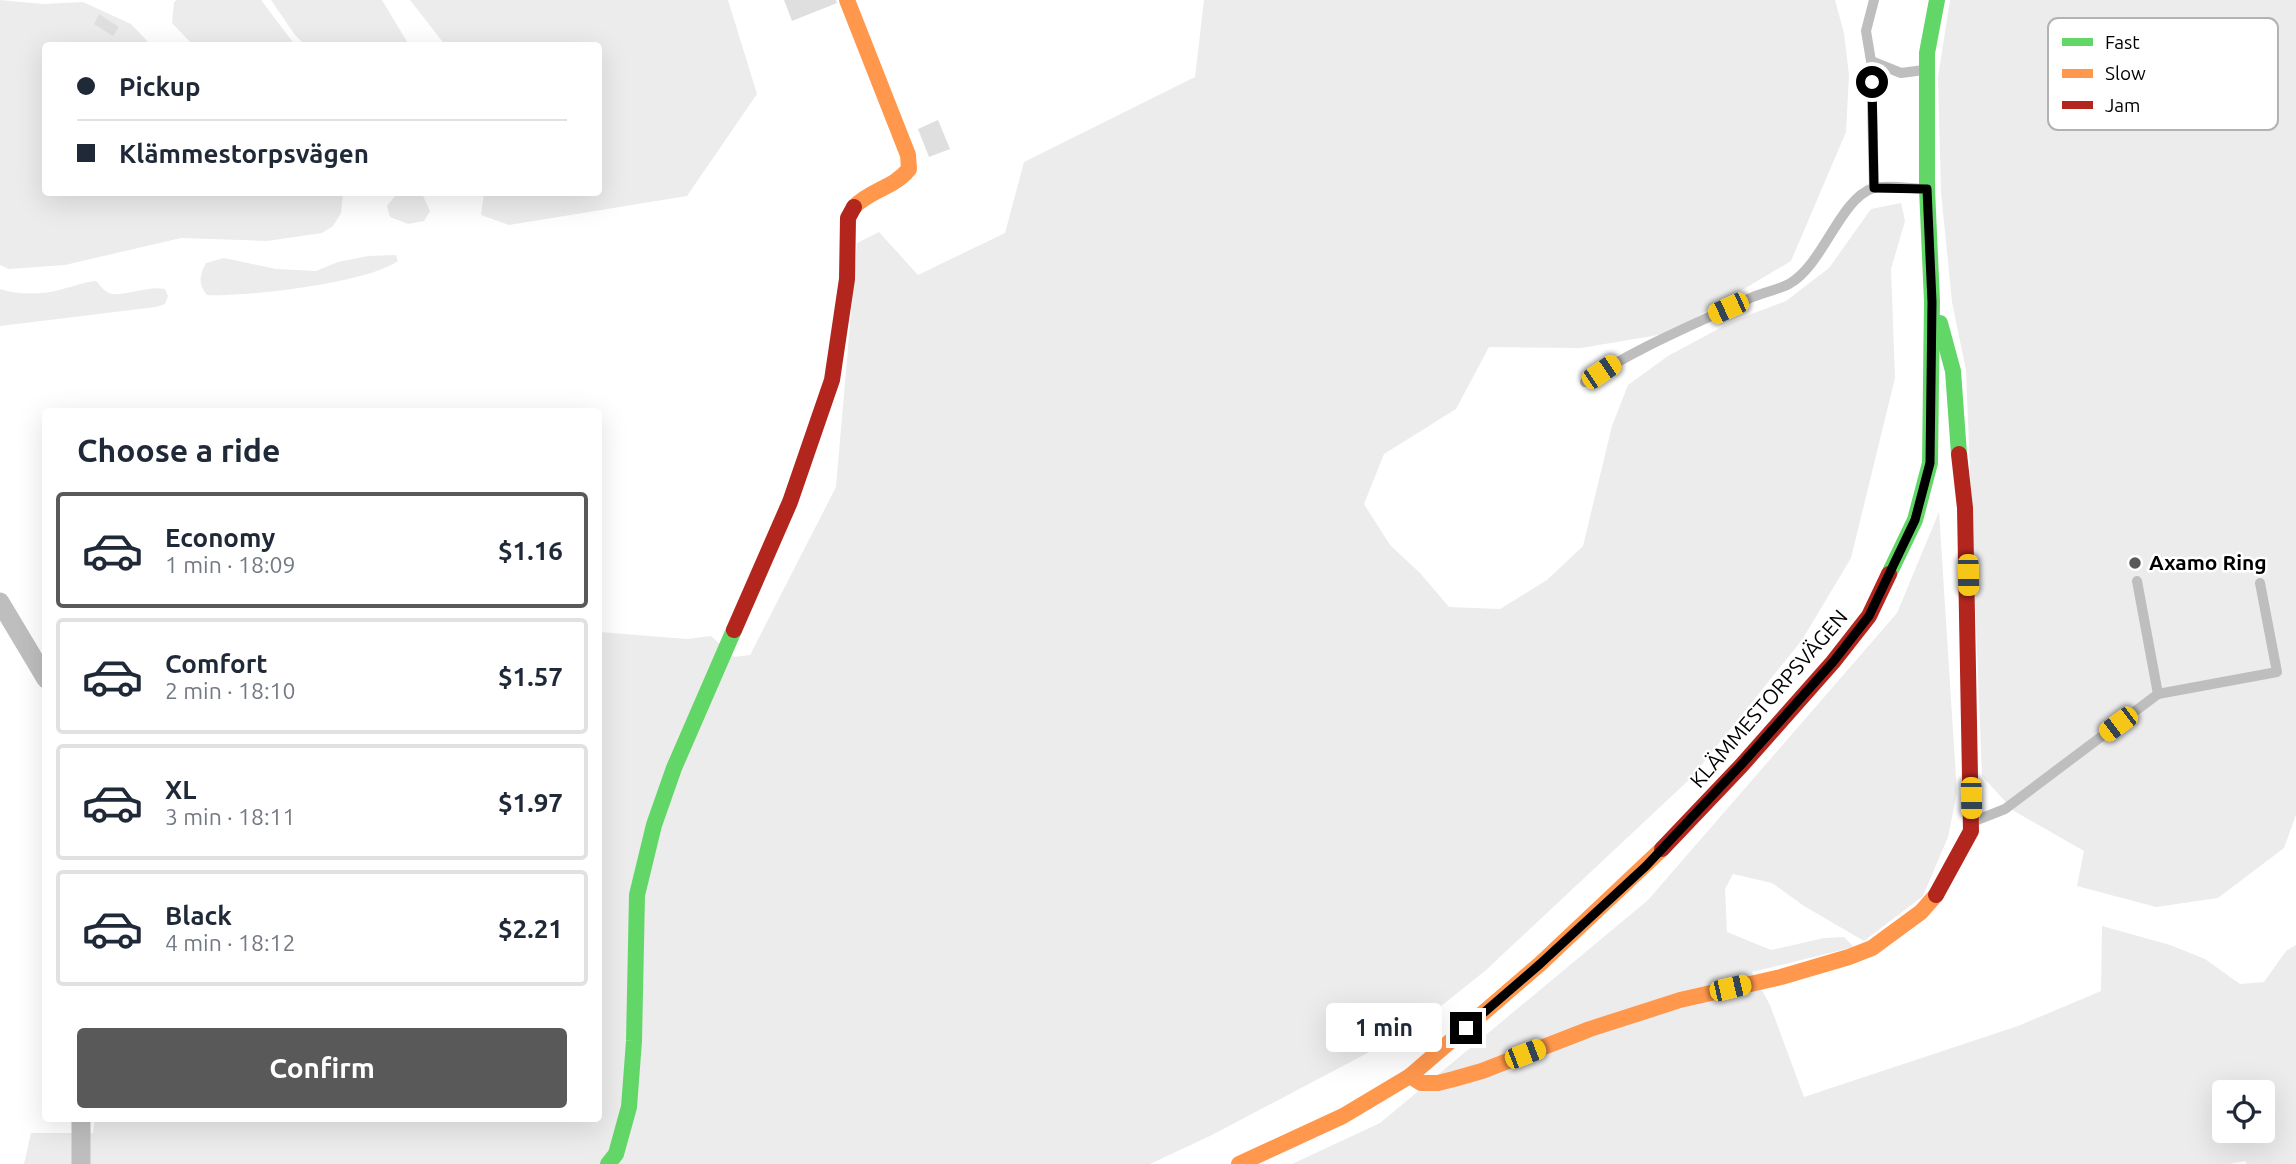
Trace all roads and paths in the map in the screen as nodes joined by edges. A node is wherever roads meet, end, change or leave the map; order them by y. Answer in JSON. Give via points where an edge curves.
{"nodes":[{"id":1,"x":846,"y":0,"type":"edge"},
{"id":2,"x":1874,"y":0,"type":"edge"},
{"id":3,"x":1937,"y":0,"type":"edge"},
{"id":4,"x":1871,"y":61,"type":"junction"},
{"id":5,"x":1927,"y":70,"type":"junction"},
{"id":6,"x":1874,"y":188,"type":"junction"},
{"id":7,"x":1927,"y":189,"type":"junction"},
{"id":8,"x":1932,"y":302,"type":"junction"},
{"id":9,"x":1586,"y":382,"type":"dead end"},
{"id":10,"x":2137,"y":581,"type":"dead end"},
{"id":11,"x":2260,"y":583,"type":"dead end"},
{"id":12,"x":0,"y":602,"type":"edge"},
{"id":13,"x":5,"y":619,"type":"edge"},
{"id":14,"x":42,"y":673,"type":"edge"},
{"id":15,"x":2158,"y":694,"type":"junction"},
{"id":16,"x":1971,"y":822,"type":"junction"},
{"id":17,"x":1410,"y":1076,"type":"junction"},
{"id":18,"x":81,"y":1122,"type":"edge"},
{"id":19,"x":81,"y":1164,"type":"edge"},
{"id":20,"x":608,"y":1164,"type":"edge"},
{"id":21,"x":1239,"y":1164,"type":"edge"}],
"edges":[{"from":1,"to":20,"type":"street","via":[[908,155],[909,169],[898,181],[850,210],[847,279],[832,380],[790,502],[674,768],[654,825],[637,895],[629,1107],[616,1154]]},
{"from":2,"to":4,"type":"lane","via":[[1866,31]]},
{"from":3,"to":5,"type":"street","name":"KLÄMMESTORPSVÄGEN"},
{"from":4,"to":5,"type":"lane","via":[[1901,73]]},
{"from":4,"to":6,"type":"lane"},
{"from":5,"to":7,"type":"street","name":"KLÄMMESTORPSVÄGEN"},
{"from":6,"to":7,"type":"lane"},
{"from":6,"to":9,"type":"lane","via":[[1854,201],[1815,259],[1789,284],[1649,345]]},
{"from":7,"to":8,"type":"street","name":"KLÄMMESTORPSVÄGEN"},
{"from":8,"to":16,"type":"street","via":[[1953,371],[1965,508]]},
{"from":8,"to":17,"type":"street","name":"KLÄMMESTORPSVÄGEN","via":[[1930,463],[1915,520],[1869,616],[1750,756],[1646,866]]},
{"from":10,"to":15,"type":"lane"},
{"from":11,"to":15,"type":"lane","via":[[2277,672]]},
{"from":12,"to":13,"type":"street"},
{"from":13,"to":14,"type":"street"},
{"from":15,"to":16,"type":"lane","via":[[2005,809]]},
{"from":16,"to":17,"type":"street","via":[[1971,831],[1939,891],[1921,912],[1872,948],[1780,977],[1680,1000],[1454,1079],[1421,1083]]},
{"from":17,"to":21,"type":"street","name":"KLÄMMESTORPSVÄGEN","via":[[1343,1116]]},
{"from":18,"to":19,"type":"street"}]}
